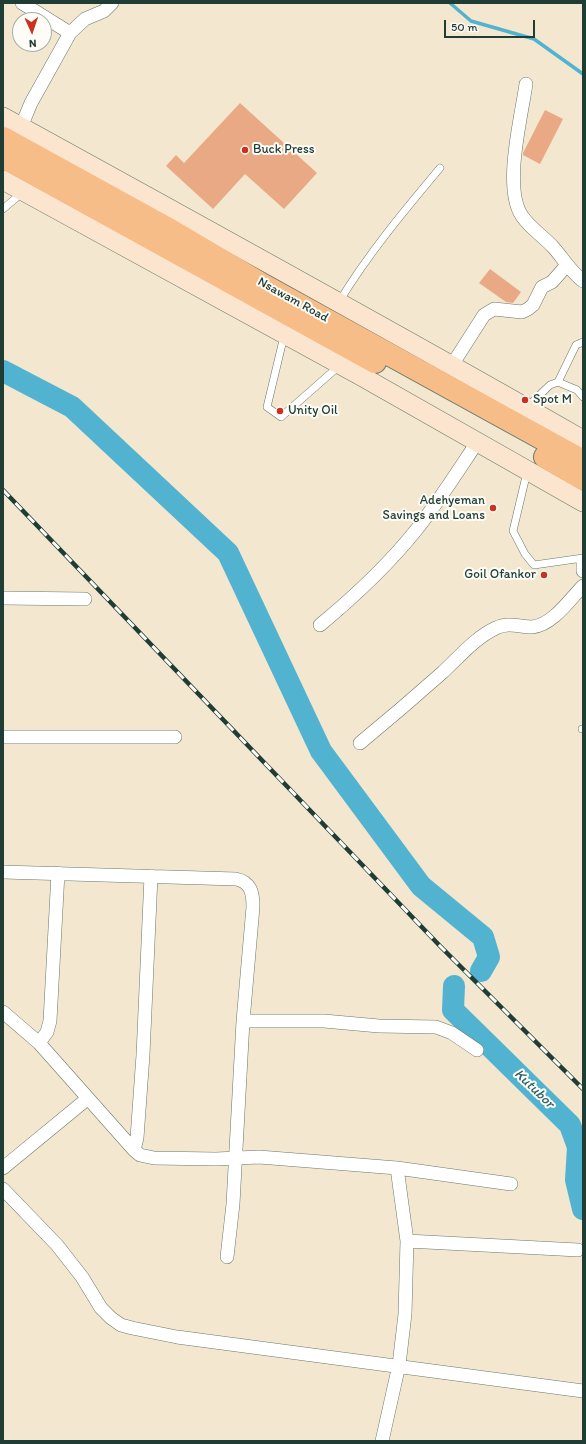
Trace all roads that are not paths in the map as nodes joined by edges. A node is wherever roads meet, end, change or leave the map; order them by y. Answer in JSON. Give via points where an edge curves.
{"nodes":[{"id":1,"x":22,"y":3,"type":"edge"},
{"id":2,"x":112,"y":3,"type":"edge"},
{"id":3,"x":70,"y":33,"type":"junction"},
{"id":4,"x":526,"y":84,"type":"dead end"},
{"id":5,"x":3,"y":117,"type":"edge"},
{"id":6,"x":12,"y":133,"type":"edge"},
{"id":7,"x":3,"y":157,"type":"edge"},
{"id":8,"x":440,"y":168,"type":"dead end"},
{"id":9,"x":3,"y":180,"type":"edge"},
{"id":10,"x":24,"y":192,"type":"junction"},
{"id":11,"x":3,"y":209,"type":"edge"},
{"id":12,"x":567,"y":265,"type":"junction"},
{"id":13,"x":583,"y":281,"type":"edge"},
{"id":14,"x":338,"y":303,"type":"junction"},
{"id":15,"x":285,"y":334,"type":"junction"},
{"id":16,"x":583,"y":342,"type":"edge"},
{"id":17,"x":341,"y":365,"type":"junction"},
{"id":18,"x":452,"y":365,"type":"junction"},
{"id":19,"x":558,"y":382,"type":"junction"},
{"id":20,"x":583,"y":397,"type":"edge"},
{"id":21,"x":527,"y":408,"type":"junction"},
{"id":22,"x":583,"y":440,"type":"edge"},
{"id":23,"x":478,"y":441,"type":"junction"},
{"id":24,"x":583,"y":461,"type":"edge"},
{"id":25,"x":527,"y":470,"type":"junction"},
{"id":26,"x":583,"y":479,"type":"edge"},
{"id":27,"x":583,"y":502,"type":"edge"},
{"id":28,"x":583,"y":558,"type":"edge"},
{"id":29,"x":583,"y":562,"type":"edge"},
{"id":30,"x":583,"y":571,"type":"edge"},
{"id":31,"x":583,"y":586,"type":"edge"},
{"id":32,"x":3,"y":598,"type":"edge"},
{"id":33,"x":85,"y":599,"type":"dead end"},
{"id":34,"x":320,"y":625,"type":"dead end"},
{"id":35,"x":3,"y":737,"type":"edge"},
{"id":36,"x":176,"y":737,"type":"dead end"},
{"id":37,"x":360,"y":744,"type":"dead end"},
{"id":38,"x":3,"y":872,"type":"edge"},
{"id":39,"x":58,"y":873,"type":"junction"},
{"id":40,"x":151,"y":876,"type":"junction"},
{"id":41,"x":3,"y":1012,"type":"edge"},
{"id":42,"x":243,"y":1021,"type":"junction"},
{"id":43,"x":39,"y":1043,"type":"junction"},
{"id":44,"x":477,"y":1050,"type":"dead end"},
{"id":45,"x":87,"y":1100,"type":"junction"},
{"id":46,"x":134,"y":1150,"type":"junction"},
{"id":47,"x":236,"y":1158,"type":"junction"},
{"id":48,"x":3,"y":1168,"type":"edge"},
{"id":49,"x":397,"y":1168,"type":"junction"},
{"id":50,"x":511,"y":1184,"type":"dead end"},
{"id":51,"x":3,"y":1189,"type":"edge"},
{"id":52,"x":407,"y":1241,"type":"junction"},
{"id":53,"x":578,"y":1250,"type":"dead end"},
{"id":54,"x":227,"y":1257,"type":"dead end"},
{"id":55,"x":399,"y":1365,"type":"junction"},
{"id":56,"x":583,"y":1391,"type":"edge"},
{"id":57,"x":382,"y":1441,"type":"edge"}],
"edges":[{"from":1,"to":3,"type":"street"},
{"from":2,"to":3,"type":"street","via":[[104,11],[85,19]]},
{"from":3,"to":6,"type":"street"},
{"from":4,"to":12,"type":"street","via":[[512,180],[515,199],[522,217],[554,248]]},
{"from":5,"to":6,"type":"main road"},
{"from":6,"to":14,"type":"main road"},
{"from":6,"to":24,"type":"highway","name":"Nsawam Road","via":[[265,286]]},
{"from":7,"to":26,"type":"highway","name":"Nsawam Road"},
{"from":8,"to":14,"type":"lane","via":[[359,269]]},
{"from":9,"to":10,"type":"main road"},
{"from":10,"to":11,"type":"lane"},
{"from":10,"to":15,"type":"main road"},
{"from":12,"to":13,"type":"street"},
{"from":12,"to":18,"type":"street","via":[[552,282],[542,287],[533,305],[525,311],[494,310],[484,316]]},
{"from":14,"to":18,"type":"main road"},
{"from":15,"to":17,"type":"main road"},
{"from":15,"to":17,"type":"lane","via":[[267,407],[281,417]]},
{"from":16,"to":19,"type":"lane","via":[[576,345]]},
{"from":17,"to":23,"type":"main road"},
{"from":18,"to":21,"type":"main road"},
{"from":19,"to":20,"type":"lane","via":[[577,390]]},
{"from":19,"to":21,"type":"lane","via":[[550,385]]},
{"from":21,"to":22,"type":"main road"},
{"from":23,"to":25,"type":"main road"},
{"from":23,"to":34,"type":"street","via":[[417,529],[375,576]]},
{"from":25,"to":27,"type":"main road"},
{"from":25,"to":28,"type":"lane","via":[[513,531],[525,554],[534,565]]},
{"from":29,"to":30,"type":"street"},
{"from":31,"to":37,"type":"street","via":[[542,625],[504,625],[473,644]]},
{"from":32,"to":33,"type":"street"},
{"from":35,"to":36,"type":"street"},
{"from":38,"to":39,"type":"street"},
{"from":39,"to":40,"type":"street"},
{"from":39,"to":43,"type":"street","via":[[50,1021],[47,1032]]},
{"from":40,"to":42,"type":"street","via":[[236,879],[249,887],[253,894],[253,907]]},
{"from":40,"to":46,"type":"street","via":[[143,1055]]},
{"from":41,"to":43,"type":"street"},
{"from":42,"to":44,"type":"street","via":[[324,1021],[379,1026],[436,1027],[452,1033]]},
{"from":42,"to":47,"type":"street"},
{"from":43,"to":45,"type":"street"},
{"from":45,"to":46,"type":"street"},
{"from":45,"to":48,"type":"street"},
{"from":46,"to":47,"type":"street","via":[[140,1155],[154,1158]]},
{"from":47,"to":49,"type":"street","via":[[259,1157]]},
{"from":47,"to":54,"type":"street"},
{"from":49,"to":50,"type":"street"},
{"from":49,"to":52,"type":"street"},
{"from":51,"to":55,"type":"street","via":[[57,1245],[82,1277],[101,1308],[121,1324],[177,1337]]},
{"from":52,"to":53,"type":"street"},
{"from":52,"to":55,"type":"street","via":[[405,1314]]},
{"from":55,"to":56,"type":"street"},
{"from":55,"to":57,"type":"street"}]}
